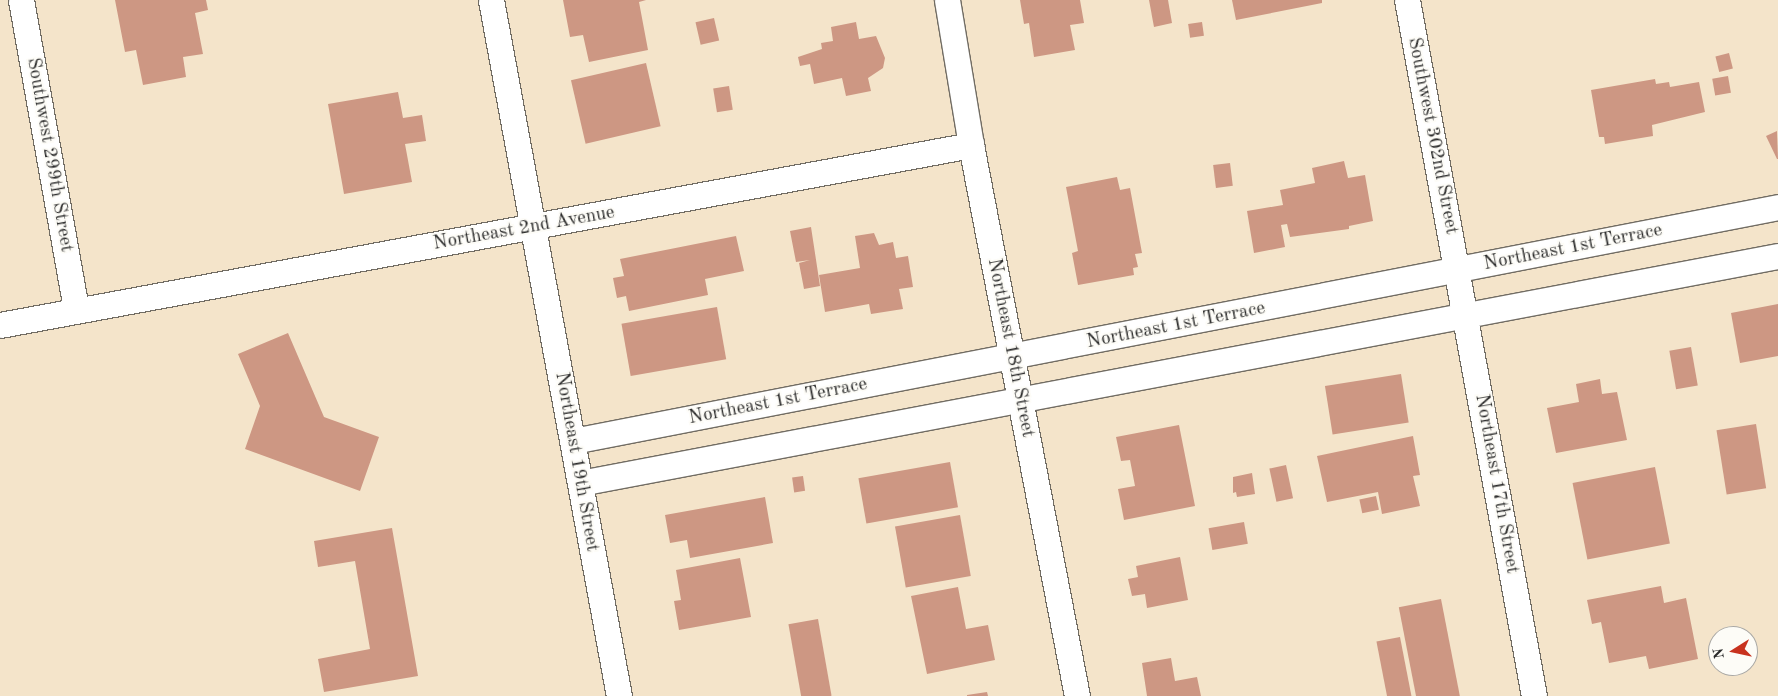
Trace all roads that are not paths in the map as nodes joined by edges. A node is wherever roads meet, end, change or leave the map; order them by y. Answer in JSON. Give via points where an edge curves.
{"nodes":[{"id":1,"x":21,"y":0,"type":"edge"},
{"id":2,"x":491,"y":0,"type":"edge"},
{"id":3,"x":947,"y":0,"type":"edge"},
{"id":4,"x":1407,"y":0,"type":"edge"},
{"id":5,"x":971,"y":145,"type":"junction"},
{"id":6,"x":1778,"y":207,"type":"edge"},
{"id":7,"x":534,"y":228,"type":"junction"},
{"id":8,"x":1778,"y":256,"type":"edge"},
{"id":9,"x":1457,"y":271,"type":"junction"},
{"id":10,"x":76,"y":309,"type":"junction"},
{"id":11,"x":1466,"y":316,"type":"junction"},
{"id":12,"x":0,"y":325,"type":"edge"},
{"id":13,"x":1012,"y":357,"type":"junction"},
{"id":14,"x":1020,"y":399,"type":"junction"},
{"id":15,"x":573,"y":441,"type":"junction"},
{"id":16,"x":580,"y":483,"type":"junction"},
{"id":17,"x":619,"y":696,"type":"edge"},
{"id":18,"x":1077,"y":696,"type":"edge"},
{"id":19,"x":1534,"y":696,"type":"edge"}],
"edges":[{"from":1,"to":10,"type":"street","name":"Southwest 299th Street"},
{"from":2,"to":7,"type":"street","name":"Northeast 19th Street"},
{"from":3,"to":5,"type":"street","name":"Northeast 18th Street"},
{"from":4,"to":9,"type":"street","name":"Southwest 302nd Street"},
{"from":5,"to":7,"type":"street","name":"Northeast 2nd Avenue"},
{"from":5,"to":13,"type":"street","name":"Northeast 18th Street"},
{"from":6,"to":9,"type":"street","name":"Northeast 1st Terrace"},
{"from":7,"to":10,"type":"street","name":"Northeast 2nd Avenue"},
{"from":7,"to":15,"type":"street","name":"Northeast 19th Street"},
{"from":8,"to":11,"type":"street"},
{"from":9,"to":11,"type":"street","name":"Northeast 17th Street"},
{"from":9,"to":13,"type":"street","name":"Northeast 1st Terrace"},
{"from":10,"to":12,"type":"street","name":"Northeast 2nd Avenue"},
{"from":11,"to":14,"type":"street"},
{"from":11,"to":19,"type":"street","name":"Northeast 17th Street"},
{"from":13,"to":14,"type":"street","name":"Northeast 18th Street"},
{"from":13,"to":15,"type":"street","name":"Northeast 1st Terrace"},
{"from":14,"to":16,"type":"street"},
{"from":14,"to":18,"type":"street","name":"Northeast 18th Street"},
{"from":15,"to":16,"type":"street","name":"Northeast 19th Street"},
{"from":16,"to":17,"type":"street","name":"Northeast 19th Street"}]}
